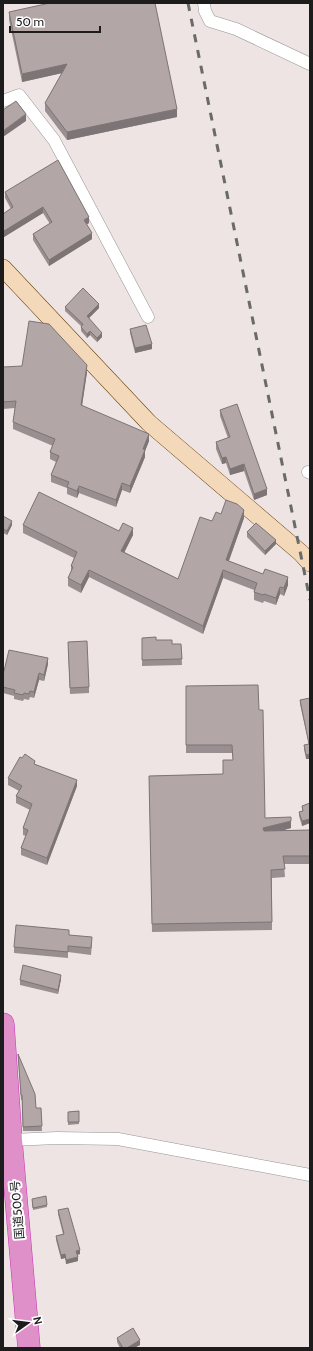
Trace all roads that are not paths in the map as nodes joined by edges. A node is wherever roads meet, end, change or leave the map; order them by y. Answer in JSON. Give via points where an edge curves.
{"nodes":[{"id":1,"x":204,"y":3,"type":"edge"},
{"id":2,"x":310,"y":64,"type":"edge"},
{"id":3,"x":3,"y":101,"type":"edge"},
{"id":4,"x":3,"y":268,"type":"edge"},
{"id":5,"x":148,"y":317,"type":"dead end"},
{"id":6,"x":310,"y":563,"type":"edge"},
{"id":7,"x":3,"y":1024,"type":"edge"},
{"id":8,"x":11,"y":1140,"type":"junction"},
{"id":9,"x":310,"y":1175,"type":"edge"},
{"id":10,"x":29,"y":1348,"type":"edge"}],
"edges":[{"from":1,"to":2,"type":"street","via":[[210,21],[236,28]]},
{"from":3,"to":5,"type":"street","via":[[19,95],[54,140]]},
{"from":4,"to":6,"type":"street","via":[[150,424]]},
{"from":7,"to":8,"type":"highway","name":"国道500号"},
{"from":8,"to":9,"type":"street","via":[[118,1139]]},
{"from":8,"to":10,"type":"highway","name":"国道500号"}]}
